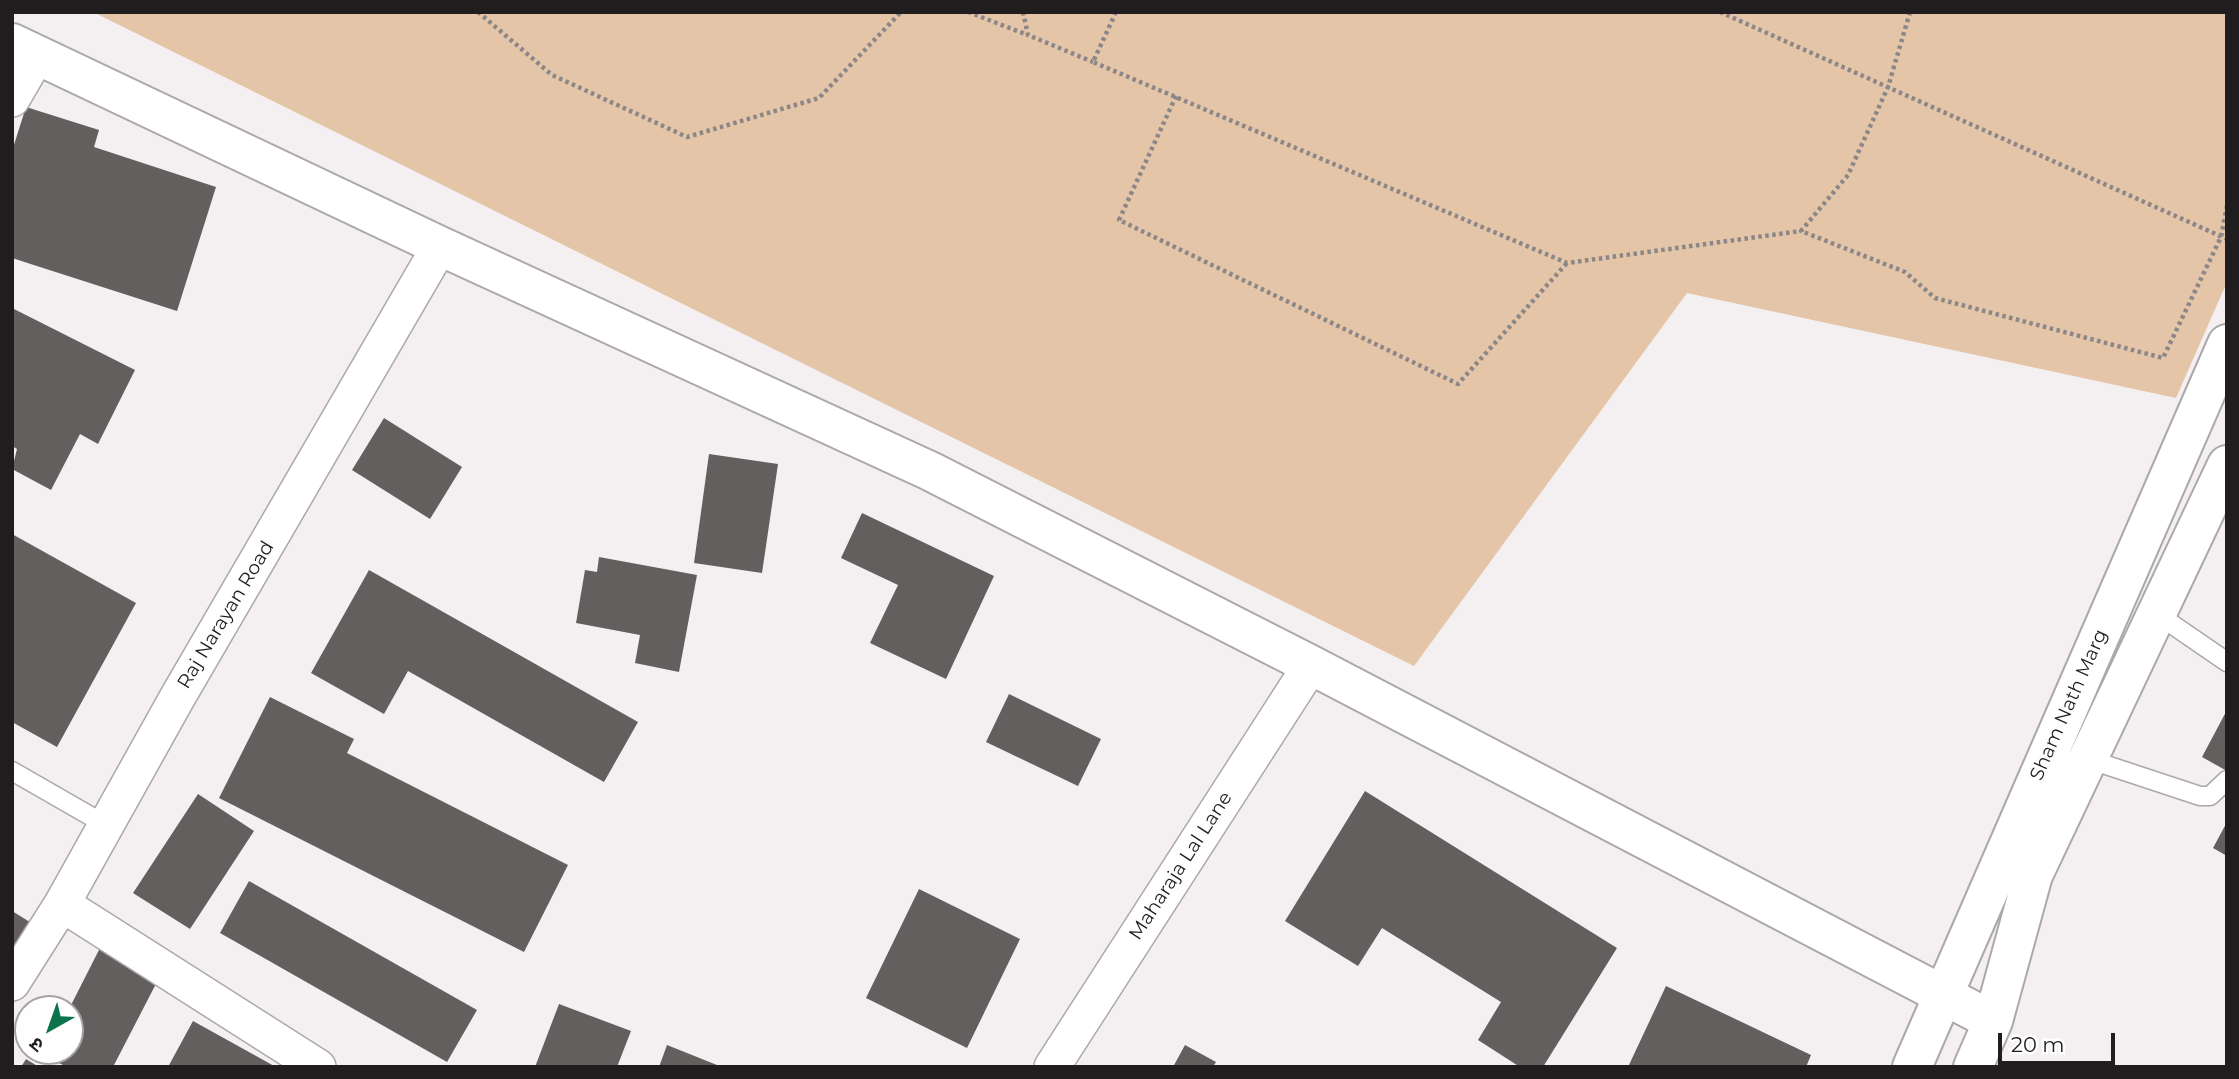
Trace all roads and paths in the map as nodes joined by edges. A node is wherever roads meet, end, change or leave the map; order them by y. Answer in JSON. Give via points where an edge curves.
{"nodes":[{"id":1,"x":478,"y":12,"type":"edge"},
{"id":2,"x":901,"y":12,"type":"edge"},
{"id":3,"x":968,"y":12,"type":"edge"},
{"id":4,"x":1023,"y":12,"type":"edge"},
{"id":5,"x":1116,"y":12,"type":"edge"},
{"id":6,"x":1720,"y":12,"type":"edge"},
{"id":7,"x":1910,"y":12,"type":"edge"},
{"id":8,"x":1028,"y":35,"type":"junction"},
{"id":9,"x":25,"y":49,"type":"edge"},
{"id":10,"x":1093,"y":62,"type":"junction"},
{"id":11,"x":1888,"y":87,"type":"junction"},
{"id":12,"x":1175,"y":96,"type":"junction"},
{"id":13,"x":12,"y":99,"type":"edge"},
{"id":14,"x":2227,"y":206,"type":"edge"},
{"id":15,"x":1801,"y":231,"type":"junction"},
{"id":16,"x":2224,"y":238,"type":"edge"},
{"id":17,"x":440,"y":246,"type":"junction"},
{"id":18,"x":1567,"y":263,"type":"junction"},
{"id":19,"x":2227,"y":344,"type":"edge"},
{"id":20,"x":2227,"y":465,"type":"edge"},
{"id":21,"x":2216,"y":517,"type":"edge"},
{"id":22,"x":2157,"y":614,"type":"junction"},
{"id":23,"x":2227,"y":662,"type":"edge"},
{"id":24,"x":1311,"y":665,"type":"junction"},
{"id":25,"x":2088,"y":759,"type":"junction"},
{"id":26,"x":12,"y":771,"type":"edge"},
{"id":27,"x":2227,"y":780,"type":"edge"},
{"id":28,"x":106,"y":825,"type":"junction"},
{"id":29,"x":62,"y":904,"type":"junction"},
{"id":30,"x":12,"y":983,"type":"edge"},
{"id":31,"x":1942,"y":993,"type":"junction"},
{"id":32,"x":1993,"y":1021,"type":"junction"},
{"id":33,"x":318,"y":1067,"type":"edge"},
{"id":34,"x":1052,"y":1067,"type":"edge"},
{"id":35,"x":1912,"y":1067,"type":"edge"},
{"id":36,"x":1973,"y":1067,"type":"edge"}],
"edges":[{"from":1,"to":2,"type":"path","via":[[552,75],[687,137],[819,98]]},
{"from":3,"to":8,"type":"path"},
{"from":4,"to":8,"type":"path"},
{"from":5,"to":10,"type":"path"},
{"from":6,"to":11,"type":"path"},
{"from":7,"to":11,"type":"path"},
{"from":8,"to":10,"type":"path"},
{"from":9,"to":13,"type":"street"},
{"from":9,"to":17,"type":"main road"},
{"from":10,"to":12,"type":"path"},
{"from":11,"to":15,"type":"path","via":[[1848,174]]},
{"from":11,"to":16,"type":"path"},
{"from":12,"to":18,"type":"path"},
{"from":12,"to":18,"type":"path","via":[[1119,220],[1458,384]]},
{"from":14,"to":16,"type":"path"},
{"from":15,"to":16,"type":"path","via":[[1905,272],[1935,298],[2163,358]]},
{"from":15,"to":18,"type":"path"},
{"from":17,"to":24,"type":"main road","via":[[930,471]]},
{"from":17,"to":28,"type":"street","name":"Raj Narayan Road"},
{"from":19,"to":31,"type":"main road","name":"Sham Nath Marg"},
{"from":20,"to":21,"type":"main road","name":"Sham Nath Marg"},
{"from":21,"to":22,"type":"main road","name":"Sham Nath Marg"},
{"from":22,"to":23,"type":"lane"},
{"from":22,"to":25,"type":"main road","name":"Sham Nath Marg"},
{"from":24,"to":31,"type":"main road"},
{"from":24,"to":34,"type":"street","name":"Maharaja Lal Lane"},
{"from":25,"to":27,"type":"lane","via":[[2200,796],[2217,792]]},
{"from":25,"to":32,"type":"main road","name":"Sham Nath Marg","via":[[2033,876]]},
{"from":26,"to":28,"type":"lane"},
{"from":28,"to":29,"type":"street","name":"Raj Narayan Road"},
{"from":29,"to":30,"type":"street","name":"Raj Narayan Road"},
{"from":29,"to":33,"type":"street"},
{"from":31,"to":32,"type":"main road"},
{"from":31,"to":35,"type":"main road","name":"Sham Nath Marg"},
{"from":32,"to":36,"type":"main road","name":"Sham Nath Marg"}]}
